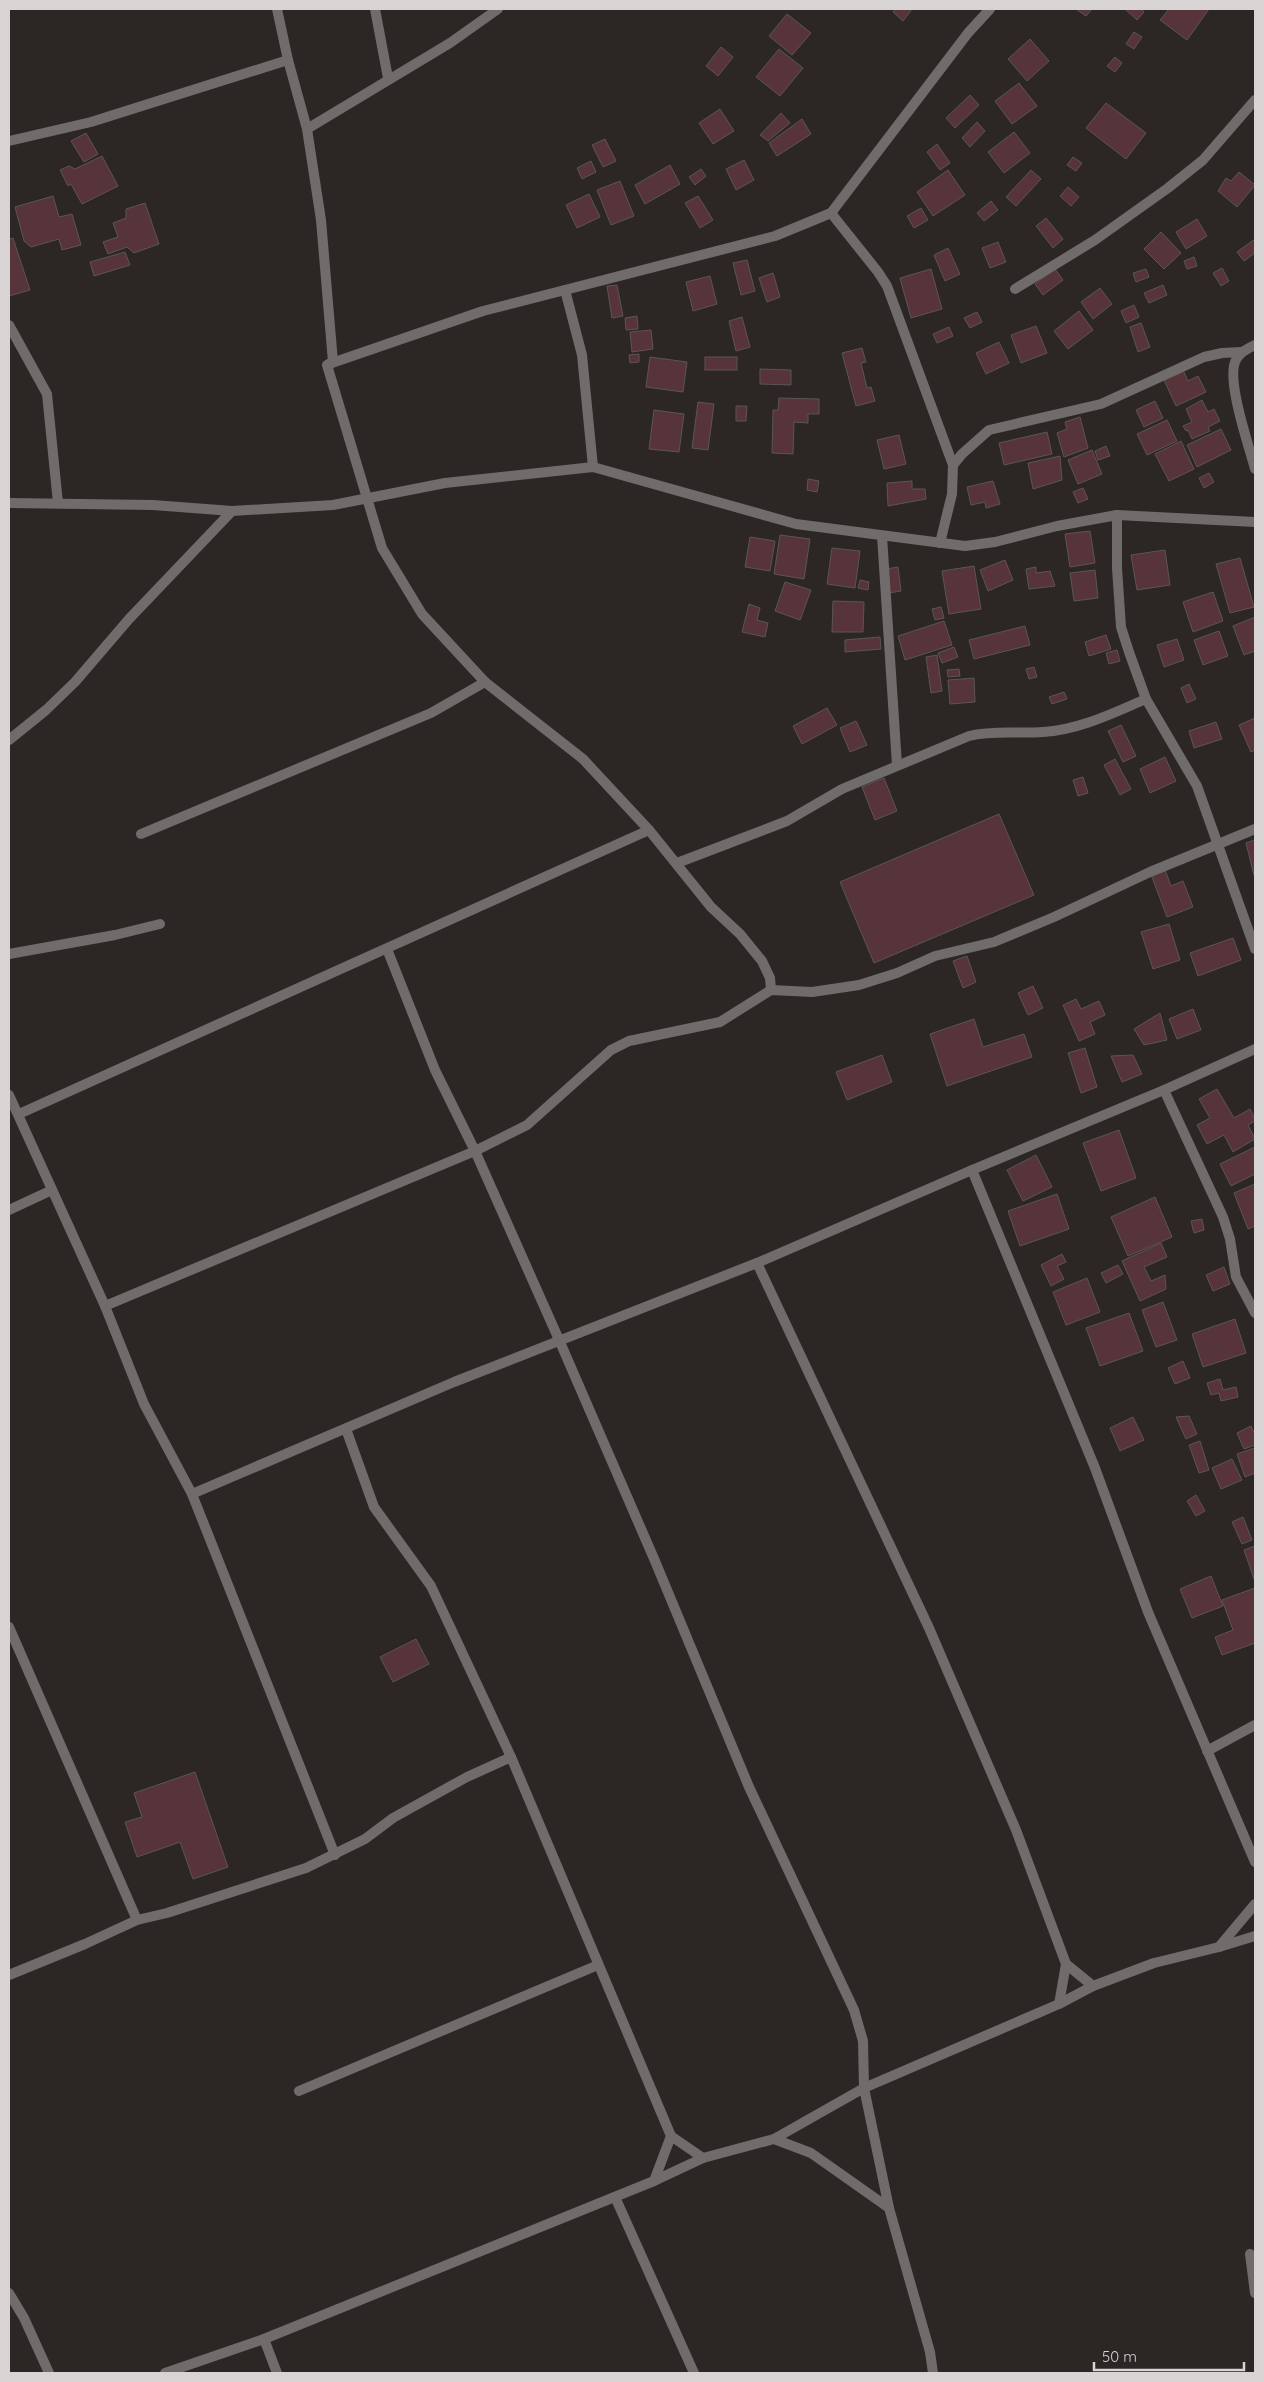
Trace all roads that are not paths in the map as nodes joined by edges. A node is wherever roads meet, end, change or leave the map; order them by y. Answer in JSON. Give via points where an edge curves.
{"nodes":[{"id":1,"x":276,"y":9,"type":"edge"},
{"id":2,"x":375,"y":9,"type":"edge"},
{"id":3,"x":498,"y":9,"type":"edge"},
{"id":4,"x":990,"y":9,"type":"edge"},
{"id":5,"x":288,"y":60,"type":"junction"},
{"id":6,"x":388,"y":78,"type":"junction"},
{"id":7,"x":1255,"y":100,"type":"edge"},
{"id":8,"x":307,"y":129,"type":"junction"},
{"id":9,"x":9,"y":141,"type":"edge"},
{"id":10,"x":831,"y":213,"type":"junction"},
{"id":11,"x":565,"y":290,"type":"junction"},
{"id":12,"x":1015,"y":290,"type":"dead end"},
{"id":13,"x":9,"y":325,"type":"edge"},
{"id":14,"x":1255,"y":345,"type":"edge"},
{"id":15,"x":1241,"y":352,"type":"junction"},
{"id":16,"x":327,"y":365,"type":"junction"},
{"id":17,"x":953,"y":465,"type":"junction"},
{"id":18,"x":593,"y":467,"type":"junction"},
{"id":19,"x":1255,"y":469,"type":"edge"},
{"id":20,"x":368,"y":498,"type":"junction"},
{"id":21,"x":9,"y":503,"type":"edge"},
{"id":22,"x":58,"y":503,"type":"junction"},
{"id":23,"x":232,"y":511,"type":"junction"},
{"id":24,"x":1117,"y":515,"type":"junction"},
{"id":25,"x":1255,"y":522,"type":"edge"},
{"id":26,"x":882,"y":536,"type":"junction"},
{"id":27,"x":940,"y":543,"type":"junction"},
{"id":28,"x":485,"y":682,"type":"junction"},
{"id":29,"x":1146,"y":699,"type":"junction"},
{"id":30,"x":9,"y":740,"type":"edge"},
{"id":31,"x":897,"y":765,"type":"junction"},
{"id":32,"x":1255,"y":829,"type":"edge"},
{"id":33,"x":649,"y":830,"type":"junction"},
{"id":34,"x":141,"y":834,"type":"dead end"},
{"id":35,"x":1217,"y":844,"type":"junction"},
{"id":36,"x":677,"y":863,"type":"junction"},
{"id":37,"x":160,"y":924,"type":"dead end"},
{"id":38,"x":387,"y":949,"type":"junction"},
{"id":39,"x":1255,"y":949,"type":"edge"},
{"id":40,"x":9,"y":954,"type":"edge"},
{"id":41,"x":771,"y":990,"type":"junction"},
{"id":42,"x":1255,"y":1049,"type":"edge"},
{"id":43,"x":1164,"y":1090,"type":"junction"},
{"id":44,"x":9,"y":1095,"type":"edge"},
{"id":45,"x":19,"y":1114,"type":"junction"},
{"id":46,"x":475,"y":1151,"type":"junction"},
{"id":47,"x":972,"y":1170,"type":"junction"},
{"id":48,"x":52,"y":1190,"type":"junction"},
{"id":49,"x":9,"y":1210,"type":"edge"},
{"id":50,"x":757,"y":1263,"type":"junction"},
{"id":51,"x":105,"y":1306,"type":"junction"},
{"id":52,"x":1255,"y":1313,"type":"edge"},
{"id":53,"x":560,"y":1342,"type":"junction"},
{"id":54,"x":346,"y":1429,"type":"junction"},
{"id":55,"x":192,"y":1494,"type":"junction"},
{"id":56,"x":9,"y":1628,"type":"edge"},
{"id":57,"x":1255,"y":1725,"type":"edge"},
{"id":58,"x":1207,"y":1751,"type":"junction"},
{"id":59,"x":511,"y":1757,"type":"junction"},
{"id":60,"x":335,"y":1855,"type":"junction"},
{"id":61,"x":1255,"y":1862,"type":"edge"},
{"id":62,"x":1255,"y":1904,"type":"edge"},
{"id":63,"x":136,"y":1920,"type":"junction"},
{"id":64,"x":1255,"y":1936,"type":"edge"},
{"id":65,"x":1219,"y":1947,"type":"junction"},
{"id":66,"x":1066,"y":1964,"type":"junction"},
{"id":67,"x":598,"y":1965,"type":"junction"},
{"id":68,"x":9,"y":1975,"type":"edge"},
{"id":69,"x":1093,"y":1986,"type":"junction"},
{"id":70,"x":1059,"y":2004,"type":"junction"},
{"id":71,"x":864,"y":2088,"type":"junction"},
{"id":72,"x":299,"y":2091,"type":"dead end"},
{"id":73,"x":671,"y":2136,"type":"junction"},
{"id":74,"x":774,"y":2139,"type":"junction"},
{"id":75,"x":703,"y":2158,"type":"junction"},
{"id":76,"x":654,"y":2181,"type":"junction"},
{"id":77,"x":615,"y":2197,"type":"junction"},
{"id":78,"x":889,"y":2208,"type":"junction"},
{"id":79,"x":1250,"y":2254,"type":"dead end"},
{"id":80,"x":9,"y":2293,"type":"edge"},
{"id":81,"x":1255,"y":2293,"type":"edge"},
{"id":82,"x":264,"y":2339,"type":"junction"},
{"id":83,"x":49,"y":2373,"type":"edge"},
{"id":84,"x":165,"y":2373,"type":"edge"},
{"id":85,"x":277,"y":2373,"type":"edge"},
{"id":86,"x":694,"y":2373,"type":"edge"},
{"id":87,"x":933,"y":2373,"type":"edge"}],
"edges":[{"from":1,"to":5,"type":"street"},
{"from":2,"to":6,"type":"street"},
{"from":3,"to":6,"type":"street"},
{"from":4,"to":10,"type":"street","via":[[968,33]]},
{"from":5,"to":8,"type":"street"},
{"from":5,"to":9,"type":"street","via":[[91,122]]},
{"from":6,"to":8,"type":"street"},
{"from":7,"to":12,"type":"street","via":[[1203,160],[1168,188],[1095,240]]},
{"from":8,"to":16,"type":"street","via":[[329,313],[333,362]]},
{"from":10,"to":11,"type":"street","via":[[775,236]]},
{"from":10,"to":17,"type":"street","via":[[887,286]]},
{"from":11,"to":16,"type":"street","via":[[483,311]]},
{"from":11,"to":18,"type":"street","via":[[582,355]]},
{"from":13,"to":22,"type":"street","via":[[47,394]]},
{"from":14,"to":15,"type":"street"},
{"from":15,"to":17,"type":"street","via":[[1204,357],[1101,404],[989,430]]},
{"from":15,"to":19,"type":"street","via":[[1233,374]]},
{"from":16,"to":20,"type":"street"},
{"from":17,"to":27,"type":"street","via":[[952,494]]},
{"from":18,"to":20,"type":"street","via":[[446,483]]},
{"from":18,"to":26,"type":"street","via":[[796,524]]},
{"from":20,"to":23,"type":"street","via":[[333,505]]},
{"from":20,"to":28,"type":"street","via":[[382,548],[395,572],[422,614]]},
{"from":21,"to":22,"type":"street"},
{"from":22,"to":23,"type":"street","via":[[153,504]]},
{"from":23,"to":30,"type":"street","via":[[128,619],[75,682]]},
{"from":24,"to":25,"type":"street"},
{"from":24,"to":27,"type":"street","via":[[995,542],[965,546]]},
{"from":24,"to":29,"type":"street","via":[[1121,627]]},
{"from":26,"to":27,"type":"street"},
{"from":26,"to":31,"type":"street"},
{"from":28,"to":33,"type":"street","via":[[583,759]]},
{"from":28,"to":34,"type":"street","via":[[431,713]]},
{"from":29,"to":31,"type":"street","via":[[1067,728],[1043,732],[981,733]]},
{"from":29,"to":35,"type":"street","via":[[1197,786]]},
{"from":31,"to":36,"type":"street","via":[[842,789],[787,821]]},
{"from":32,"to":35,"type":"street"},
{"from":33,"to":36,"type":"street"},
{"from":33,"to":38,"type":"street"},
{"from":35,"to":39,"type":"street"},
{"from":35,"to":41,"type":"street","via":[[994,942],[934,956],[860,985],[812,992]]},
{"from":36,"to":41,"type":"street","via":[[711,907],[740,934],[762,961],[770,978]]},
{"from":37,"to":40,"type":"street"},
{"from":38,"to":45,"type":"street"},
{"from":38,"to":46,"type":"street","via":[[435,1070]]},
{"from":41,"to":46,"type":"street","via":[[720,1022],[629,1041],[612,1050],[526,1125]]},
{"from":42,"to":43,"type":"street"},
{"from":43,"to":47,"type":"street"},
{"from":43,"to":52,"type":"street","via":[[1223,1217],[1236,1277]]},
{"from":44,"to":45,"type":"street"},
{"from":45,"to":48,"type":"street"},
{"from":46,"to":51,"type":"street"},
{"from":46,"to":53,"type":"street"},
{"from":47,"to":50,"type":"street"},
{"from":47,"to":58,"type":"street","via":[[1095,1468],[1148,1612]]},
{"from":48,"to":49,"type":"street"},
{"from":48,"to":51,"type":"street"},
{"from":50,"to":53,"type":"street"},
{"from":50,"to":66,"type":"street","via":[[929,1628],[1016,1830]]},
{"from":51,"to":55,"type":"street","via":[[144,1404]]},
{"from":53,"to":54,"type":"street","via":[[454,1382]]},
{"from":53,"to":71,"type":"street","via":[[749,1787],[854,2010],[863,2041]]},
{"from":54,"to":55,"type":"street"},
{"from":54,"to":59,"type":"street","via":[[374,1507],[431,1586]]},
{"from":55,"to":60,"type":"street"},
{"from":56,"to":63,"type":"street"},
{"from":57,"to":58,"type":"street"},
{"from":58,"to":61,"type":"street"},
{"from":59,"to":60,"type":"street","via":[[421,1802]]},
{"from":59,"to":67,"type":"street"},
{"from":60,"to":63,"type":"street","via":[[306,1868]]},
{"from":62,"to":65,"type":"street"},
{"from":63,"to":68,"type":"street"},
{"from":64,"to":65,"type":"street"},
{"from":65,"to":69,"type":"street","via":[[1154,1963]]},
{"from":66,"to":69,"type":"street"},
{"from":66,"to":70,"type":"street"},
{"from":67,"to":72,"type":"street"},
{"from":67,"to":73,"type":"street"},
{"from":69,"to":70,"type":"street"},
{"from":70,"to":71,"type":"street"},
{"from":71,"to":74,"type":"street"},
{"from":71,"to":78,"type":"street"},
{"from":73,"to":75,"type":"street"},
{"from":73,"to":76,"type":"street"},
{"from":74,"to":75,"type":"street"},
{"from":74,"to":78,"type":"street","via":[[810,2152]]},
{"from":75,"to":76,"type":"street"},
{"from":76,"to":77,"type":"street"},
{"from":77,"to":82,"type":"street"},
{"from":77,"to":86,"type":"street"},
{"from":78,"to":87,"type":"street","via":[[930,2352]]},
{"from":79,"to":81,"type":"street"},
{"from":80,"to":83,"type":"street"},
{"from":82,"to":84,"type":"street"},
{"from":82,"to":85,"type":"street"}]}
